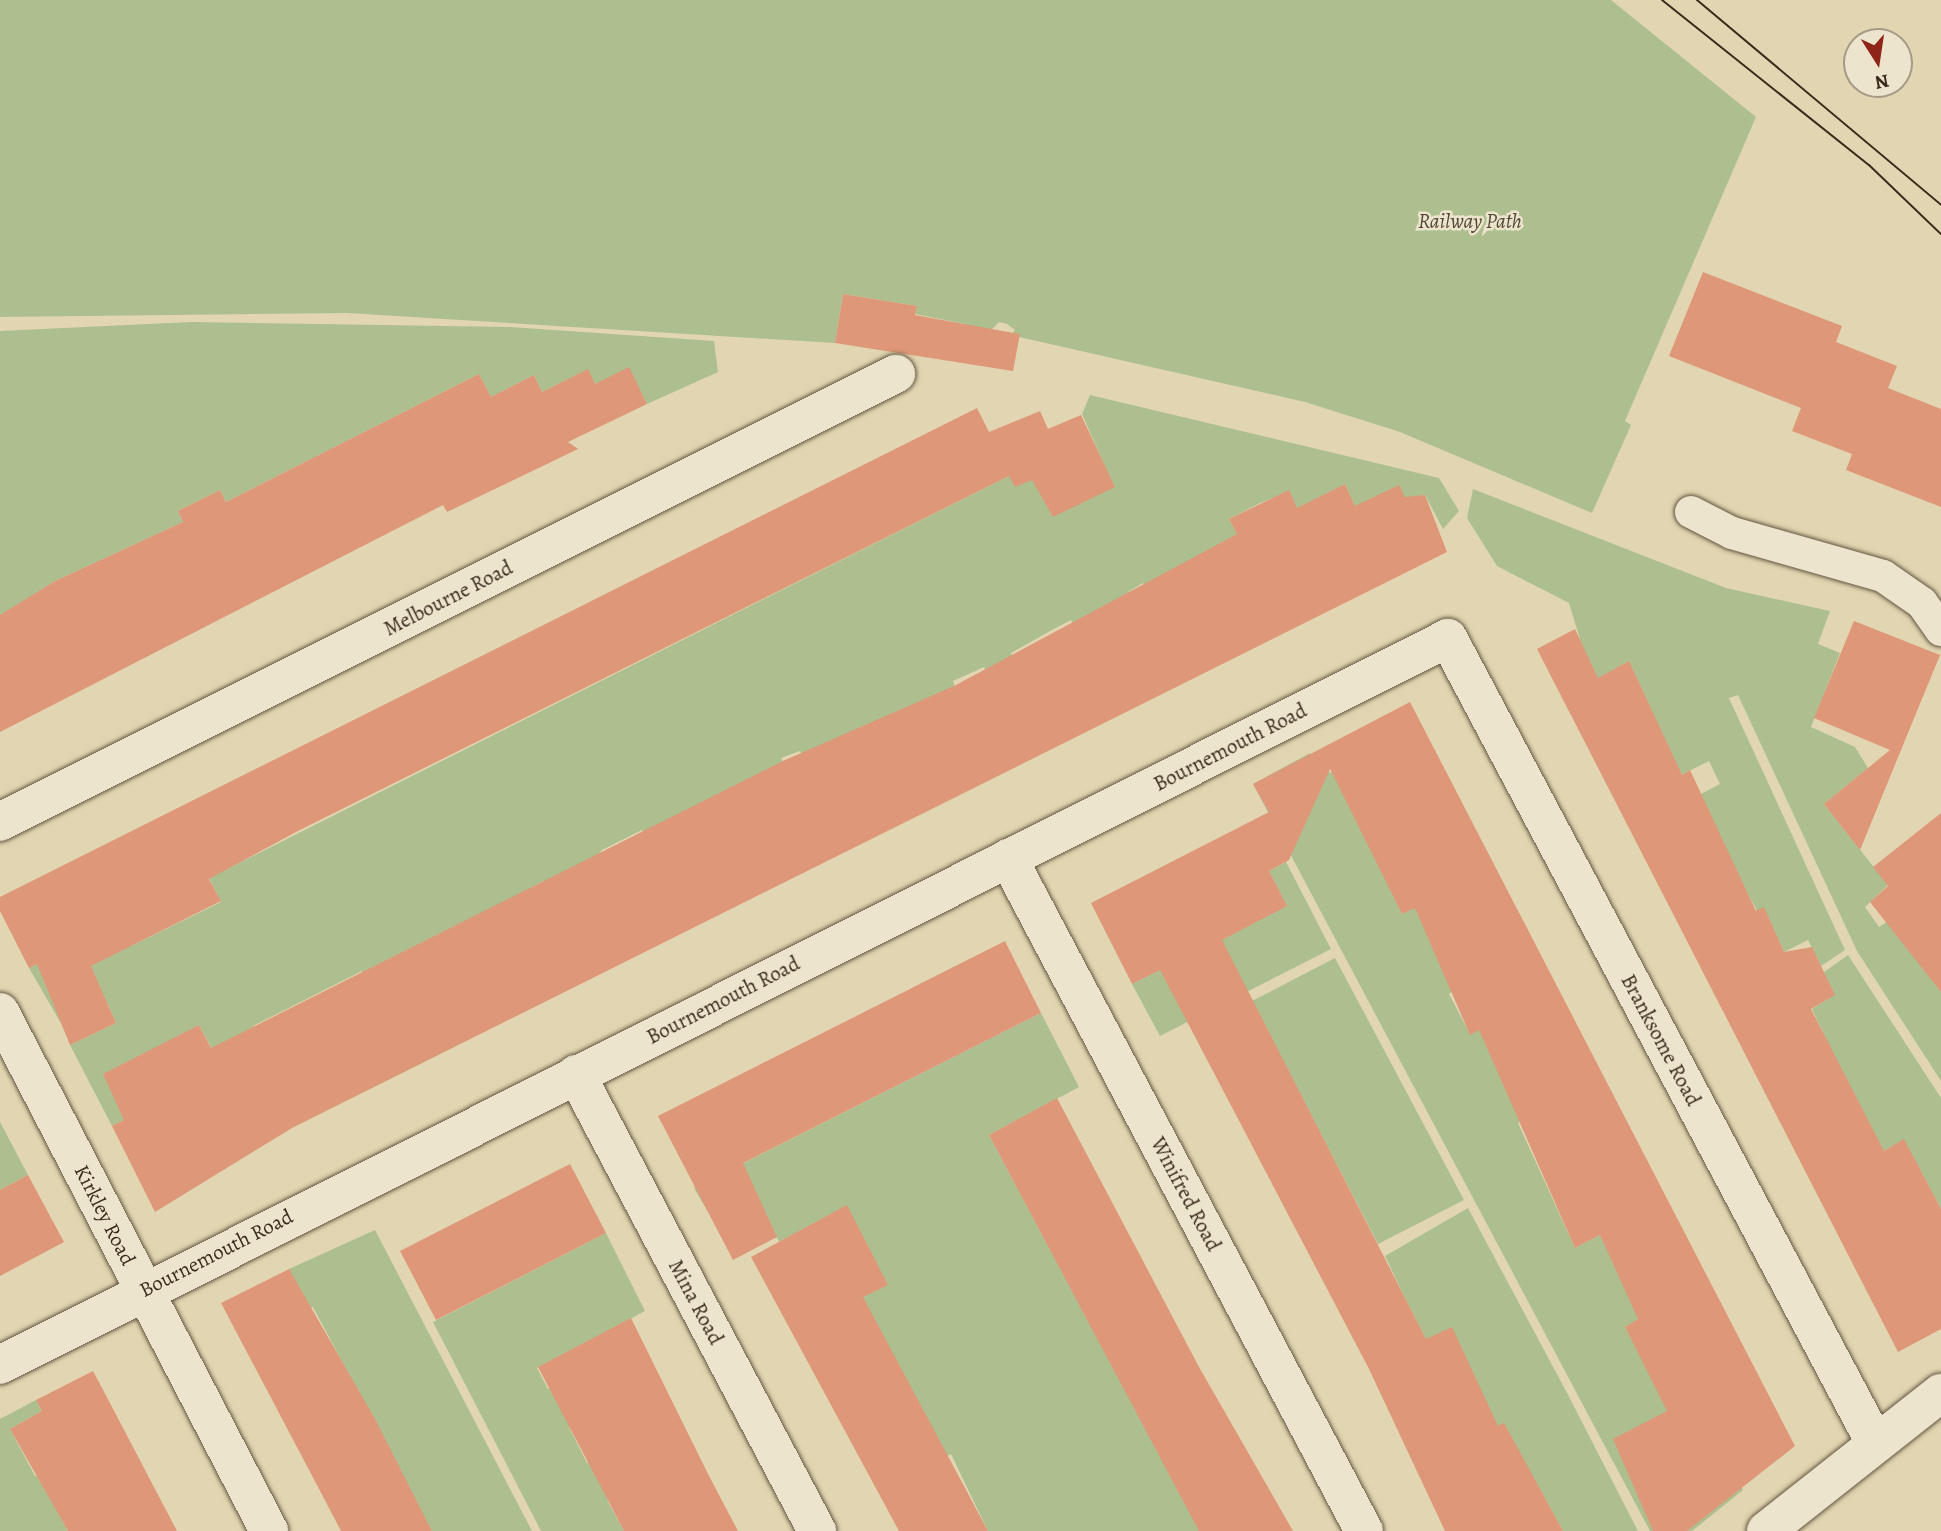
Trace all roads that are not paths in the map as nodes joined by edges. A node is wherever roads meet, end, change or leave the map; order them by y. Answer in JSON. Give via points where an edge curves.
{"nodes":[{"id":1,"x":896,"y":374,"type":"dead end"},
{"id":2,"x":1691,"y":512,"type":"dead end"},
{"id":3,"x":1941,"y":630,"type":"edge"},
{"id":4,"x":1448,"y":638,"type":"joint"},
{"id":5,"x":0,"y":822,"type":"edge"},
{"id":6,"x":1008,"y":858,"type":"junction"},
{"id":7,"x":0,"y":1012,"type":"edge"},
{"id":8,"x":576,"y":1073,"type":"junction"},
{"id":9,"x":143,"y":1289,"type":"junction"},
{"id":10,"x":0,"y":1365,"type":"edge"},
{"id":11,"x":1941,"y":1393,"type":"edge"},
{"id":12,"x":1874,"y":1441,"type":"junction"},
{"id":13,"x":269,"y":1531,"type":"edge"},
{"id":14,"x":817,"y":1531,"type":"edge"},
{"id":15,"x":1364,"y":1531,"type":"edge"},
{"id":16,"x":1766,"y":1531,"type":"edge"}],
"edges":[{"from":1,"to":5,"type":"street","name":"Melbourne Road"},
{"from":2,"to":3,"type":"lane","via":[[1732,533],[1883,576],[1922,604]]},
{"from":4,"to":6,"type":"street","name":"Bournemouth Road"},
{"from":4,"to":12,"type":"street","name":"Branksome Road"},
{"from":6,"to":8,"type":"street","name":"Bournemouth Road"},
{"from":6,"to":15,"type":"street","name":"Winifred Road"},
{"from":7,"to":9,"type":"street","name":"Kirkley Road"},
{"from":8,"to":9,"type":"street","name":"Bournemouth Road"},
{"from":8,"to":14,"type":"street","name":"Mina Road"},
{"from":9,"to":10,"type":"street","name":"Bournemouth Road"},
{"from":9,"to":13,"type":"street","name":"Kirkley Road"},
{"from":11,"to":12,"type":"street"},
{"from":12,"to":16,"type":"street"}]}
